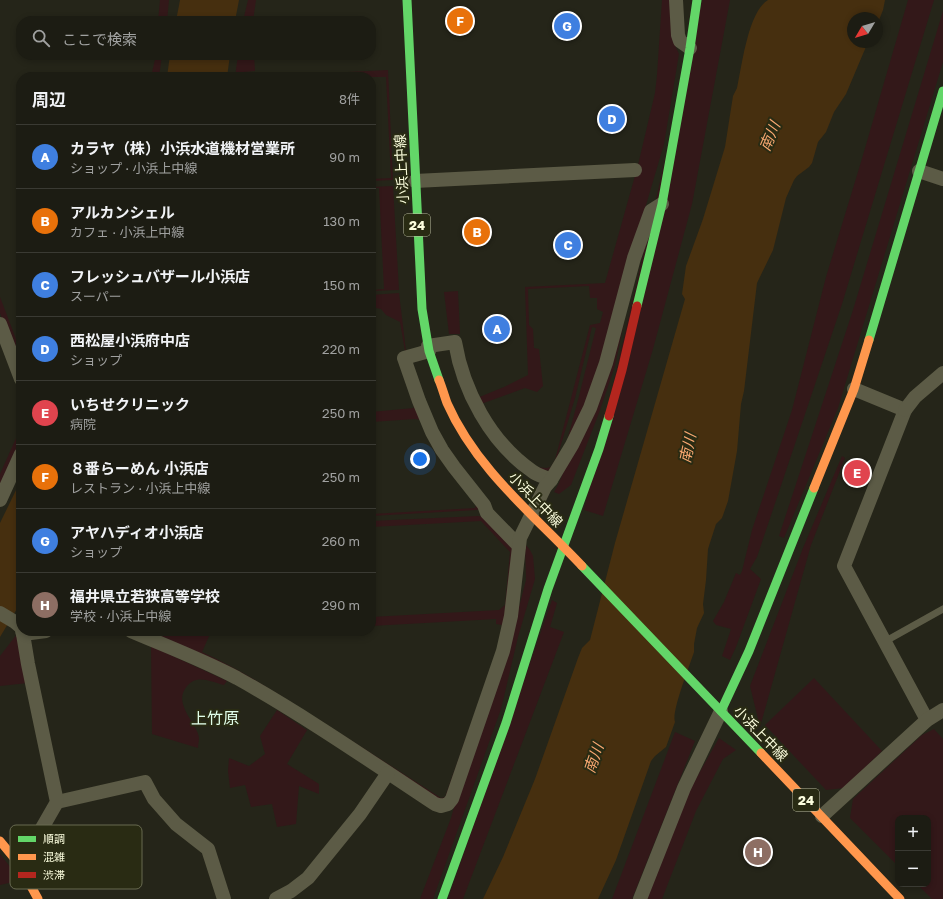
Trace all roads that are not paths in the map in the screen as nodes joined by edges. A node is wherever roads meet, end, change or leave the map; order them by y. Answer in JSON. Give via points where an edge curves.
{"nodes":[{"id":1,"x":407,"y":0,"type":"edge"},
{"id":2,"x":676,"y":0,"type":"edge"},
{"id":3,"x":697,"y":0,"type":"edge"},
{"id":4,"x":690,"y":48,"type":"junction"},
{"id":5,"x":943,"y":91,"type":"edge"},
{"id":6,"x":635,"y":170,"type":"dead end"},
{"id":7,"x":919,"y":171,"type":"junction"},
{"id":8,"x":943,"y":179,"type":"edge"},
{"id":9,"x":415,"y":180,"type":"junction"},
{"id":10,"x":662,"y":204,"type":"junction"},
{"id":11,"x":0,"y":324,"type":"edge"},
{"id":12,"x":429,"y":349,"type":"junction"},
{"id":13,"x":16,"y":366,"type":"edge"},
{"id":14,"x":943,"y":373,"type":"edge"},
{"id":15,"x":854,"y":389,"type":"junction"},
{"id":16,"x":905,"y":410,"type":"junction"},
{"id":17,"x":16,"y":465,"type":"edge"},
{"id":18,"x":551,"y":480,"type":"junction"},
{"id":19,"x":0,"y":500,"type":"edge"},
{"id":20,"x":519,"y":546,"type":"junction"},
{"id":21,"x":566,"y":549,"type":"junction"},
{"id":22,"x":943,"y":609,"type":"edge"},
{"id":23,"x":0,"y":613,"type":"edge"},
{"id":24,"x":16,"y":625,"type":"edge"},
{"id":25,"x":22,"y":636,"type":"edge"},
{"id":26,"x":143,"y":636,"type":"edge"},
{"id":27,"x":884,"y":642,"type":"junction"},
{"id":28,"x":943,"y":710,"type":"edge"},
{"id":29,"x":722,"y":711,"type":"junction"},
{"id":30,"x":927,"y":720,"type":"junction"},
{"id":31,"x":388,"y":773,"type":"junction"},
{"id":32,"x":56,"y":802,"type":"junction"},
{"id":33,"x":822,"y":816,"type":"junction"},
{"id":34,"x":43,"y":825,"type":"edge"},
{"id":35,"x":0,"y":841,"type":"edge"},
{"id":36,"x":10,"y":853,"type":"edge"},
{"id":37,"x":33,"y":889,"type":"edge"},
{"id":38,"x":38,"y":899,"type":"edge"},
{"id":39,"x":224,"y":899,"type":"edge"},
{"id":40,"x":276,"y":899,"type":"edge"},
{"id":41,"x":442,"y":899,"type":"edge"},
{"id":42,"x":640,"y":899,"type":"edge"},
{"id":43,"x":900,"y":899,"type":"edge"}],
"edges":[{"from":1,"to":9,"type":"street","name":"小浜上中線","number":"24"},
{"from":2,"to":4,"type":"street","via":[[678,35],[680,41]]},
{"from":3,"to":4,"type":"street"},
{"from":4,"to":10,"type":"street"},
{"from":5,"to":7,"type":"street"},
{"from":6,"to":9,"type":"street"},
{"from":7,"to":8,"type":"street"},
{"from":7,"to":15,"type":"street"},
{"from":9,"to":12,"type":"street","name":"小浜上中線","number":"24","via":[[422,302]]},
{"from":10,"to":18,"type":"street","via":[[651,210],[636,251],[606,363],[590,408]]},
{"from":10,"to":21,"type":"street","via":[[624,363]]},
{"from":11,"to":13,"type":"street"},
{"from":12,"to":18,"type":"street","via":[[455,342],[468,388],[503,445],[533,471]]},
{"from":12,"to":20,"type":"street","via":[[404,358],[430,427],[454,467],[484,505],[487,513]]},
{"from":12,"to":21,"type":"street","name":"小浜上中線","number":"24","via":[[447,403],[468,441],[498,480]]},
{"from":14,"to":16,"type":"street","via":[[915,397]]},
{"from":15,"to":16,"type":"street"},
{"from":15,"to":29,"type":"street"},
{"from":16,"to":27,"type":"street","via":[[844,566]]},
{"from":17,"to":19,"type":"street"},
{"from":18,"to":20,"type":"street","via":[[520,538]]},
{"from":20,"to":31,"type":"street","via":[[511,616],[503,651],[452,799],[448,804],[441,806]]},
{"from":21,"to":29,"type":"street","name":"小浜上中線","number":"24"},
{"from":21,"to":41,"type":"street"},
{"from":22,"to":27,"type":"lane"},
{"from":23,"to":24,"type":"street"},
{"from":25,"to":32,"type":"street"},
{"from":26,"to":31,"type":"street","via":[[204,661],[236,678],[275,700]]},
{"from":27,"to":30,"type":"street"},
{"from":28,"to":30,"type":"street"},
{"from":29,"to":33,"type":"street","name":"小浜上中線","number":"24"},
{"from":29,"to":42,"type":"street","via":[[684,788]]},
{"from":30,"to":33,"type":"street"},
{"from":31,"to":40,"type":"street","via":[[360,814],[308,878]]},
{"from":32,"to":34,"type":"street"},
{"from":32,"to":39,"type":"street","via":[[145,782],[154,799],[176,824],[208,849]]},
{"from":33,"to":43,"type":"street","name":"小浜上中線","number":"24"},
{"from":35,"to":36,"type":"street"},
{"from":37,"to":38,"type":"street"}]}
